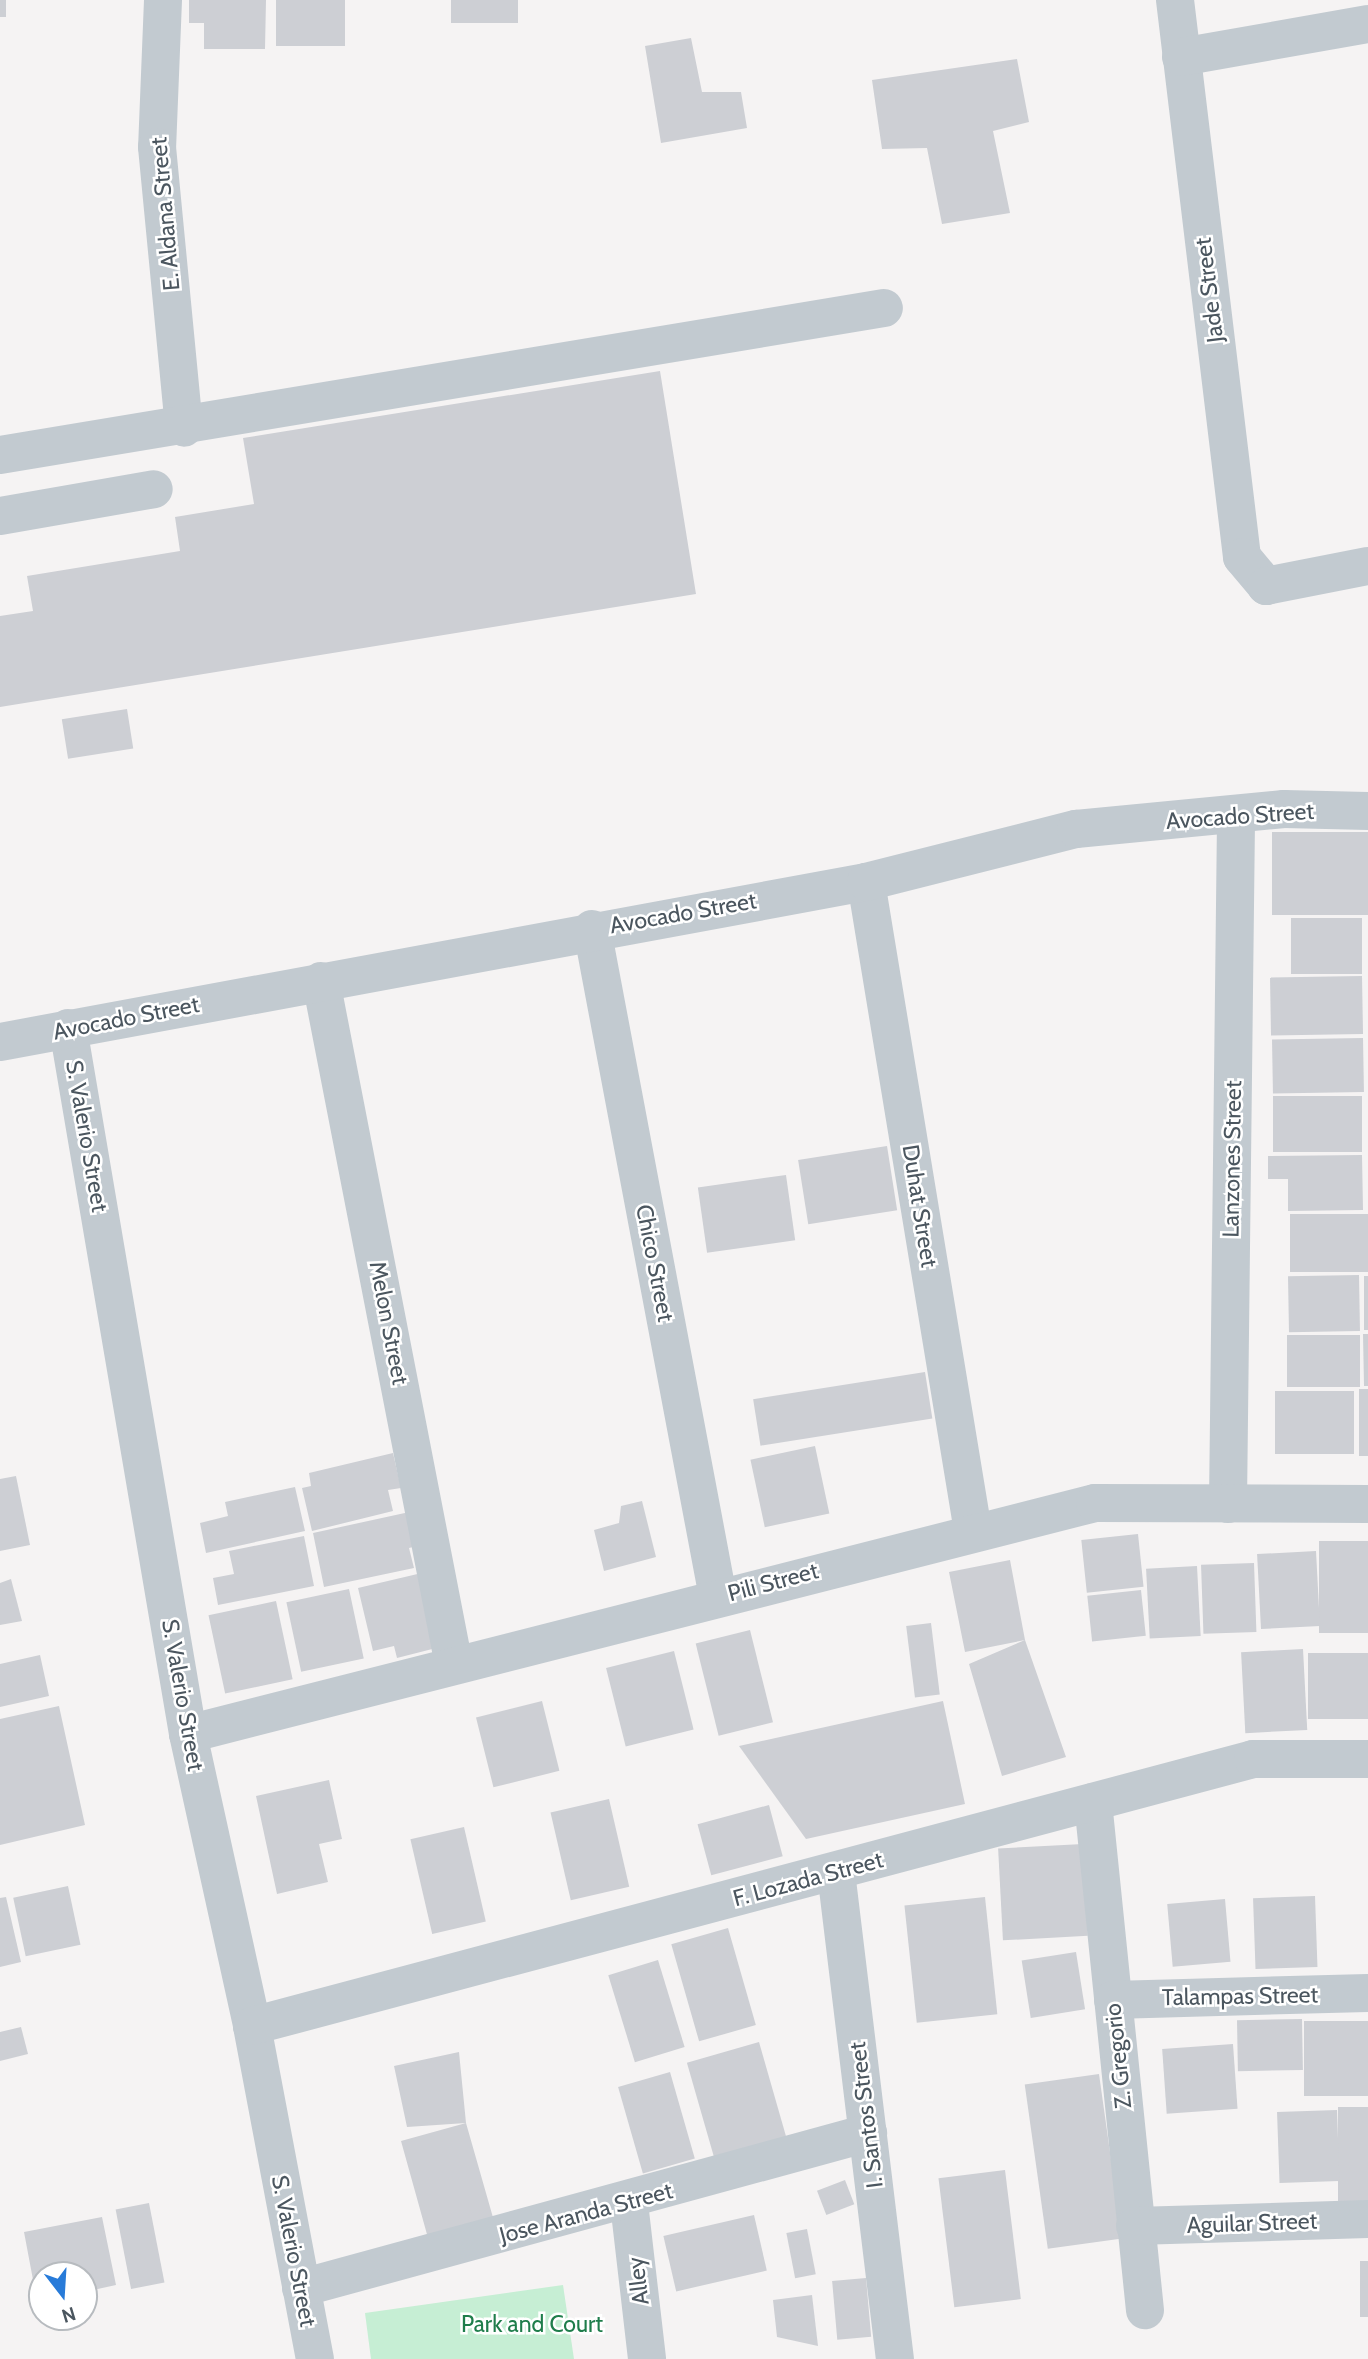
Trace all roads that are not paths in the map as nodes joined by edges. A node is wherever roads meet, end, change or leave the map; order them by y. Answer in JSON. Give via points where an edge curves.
{"nodes":[{"id":1,"x":163,"y":0,"type":"edge"},
{"id":2,"x":1175,"y":0,"type":"edge"},
{"id":3,"x":1368,"y":24,"type":"edge"},
{"id":4,"x":1181,"y":57,"type":"junction"},
{"id":5,"x":884,"y":307,"type":"dead end"},
{"id":6,"x":184,"y":428,"type":"junction"},
{"id":7,"x":0,"y":455,"type":"edge"},
{"id":8,"x":153,"y":489,"type":"dead end"},
{"id":9,"x":0,"y":516,"type":"edge"},
{"id":10,"x":1368,"y":566,"type":"edge"},
{"id":11,"x":1368,"y":811,"type":"edge"},
{"id":12,"x":1236,"y":815,"type":"junction"},
{"id":13,"x":866,"y":882,"type":"junction"},
{"id":14,"x":592,"y":929,"type":"junction"},
{"id":15,"x":321,"y":981,"type":"junction"},
{"id":16,"x":68,"y":1028,"type":"junction"},
{"id":17,"x":0,"y":1042,"type":"edge"},
{"id":18,"x":1227,"y":1504,"type":"junction"},
{"id":19,"x":1368,"y":1504,"type":"edge"},
{"id":20,"x":973,"y":1531,"type":"junction"},
{"id":21,"x":718,"y":1597,"type":"junction"},
{"id":22,"x":454,"y":1665,"type":"junction"},
{"id":23,"x":188,"y":1734,"type":"junction"},
{"id":24,"x":1368,"y":1759,"type":"edge"},
{"id":25,"x":1093,"y":1802,"type":"junction"},
{"id":26,"x":836,"y":1872,"type":"junction"},
{"id":27,"x":1368,"y":1993,"type":"edge"},
{"id":28,"x":1113,"y":2000,"type":"junction"},
{"id":29,"x":252,"y":2026,"type":"junction"},
{"id":30,"x":869,"y":2133,"type":"junction"},
{"id":31,"x":629,"y":2203,"type":"junction"},
{"id":32,"x":1368,"y":2219,"type":"edge"},
{"id":33,"x":1135,"y":2226,"type":"junction"},
{"id":34,"x":301,"y":2288,"type":"junction"},
{"id":35,"x":1145,"y":2310,"type":"dead end"},
{"id":36,"x":315,"y":2359,"type":"edge"},
{"id":37,"x":647,"y":2359,"type":"edge"},
{"id":38,"x":895,"y":2359,"type":"edge"}],
"edges":[{"from":1,"to":6,"type":"street","name":"E. Aldana Street","via":[[157,146]]},
{"from":2,"to":4,"type":"street","name":"Jade Street"},
{"from":3,"to":4,"type":"street"},
{"from":4,"to":10,"type":"street","name":"Jade Street","via":[[1242,557],[1266,586]]},
{"from":5,"to":6,"type":"street"},
{"from":6,"to":7,"type":"street"},
{"from":8,"to":9,"type":"street"},
{"from":11,"to":12,"type":"street","name":"Avocado Street","via":[[1284,809]]},
{"from":12,"to":13,"type":"street","name":"Avocado Street","via":[[1076,829]]},
{"from":12,"to":18,"type":"street","name":"Lanzones Street"},
{"from":13,"to":14,"type":"street","name":"Avocado Street"},
{"from":13,"to":20,"type":"street","name":"Duhat Street"},
{"from":14,"to":15,"type":"street","name":"Avocado Street"},
{"from":14,"to":21,"type":"street","name":"Chico Street"},
{"from":15,"to":16,"type":"street","name":"Avocado Street"},
{"from":15,"to":22,"type":"street","name":"Melon Street"},
{"from":16,"to":17,"type":"street","name":"Avocado Street"},
{"from":16,"to":23,"type":"street","name":"S. Valerio Street"},
{"from":18,"to":19,"type":"street","name":"Pili Street"},
{"from":18,"to":20,"type":"street","name":"Pili Street","via":[[1095,1503]]},
{"from":20,"to":21,"type":"street","name":"Pili Street"},
{"from":21,"to":22,"type":"street","name":"Pili Street"},
{"from":22,"to":23,"type":"street","name":"Pili Street"},
{"from":23,"to":29,"type":"street","name":"S. Valerio Street"},
{"from":24,"to":25,"type":"street","name":"F. Lozada Street","via":[[1253,1759]]},
{"from":25,"to":26,"type":"street","name":"F. Lozada Street"},
{"from":25,"to":28,"type":"street","name":"Z. Gregorio"},
{"from":26,"to":29,"type":"street","name":"F. Lozada Street"},
{"from":26,"to":30,"type":"street","name":"I. Santos Street"},
{"from":27,"to":28,"type":"street","name":"Talampas Street"},
{"from":28,"to":33,"type":"street","name":"Z. Gregorio"},
{"from":29,"to":34,"type":"street","name":"S. Valerio Street"},
{"from":30,"to":31,"type":"street","name":"Jose Aranda Street"},
{"from":30,"to":38,"type":"street","name":"I. Santos Street"},
{"from":31,"to":34,"type":"street","name":"Jose Aranda Street"},
{"from":31,"to":37,"type":"street","name":"Alley"},
{"from":32,"to":33,"type":"street","name":"Aguilar Street"},
{"from":33,"to":35,"type":"street","name":"Z. Gregorio"},
{"from":34,"to":36,"type":"street","name":"S. Valerio Street"}]}
